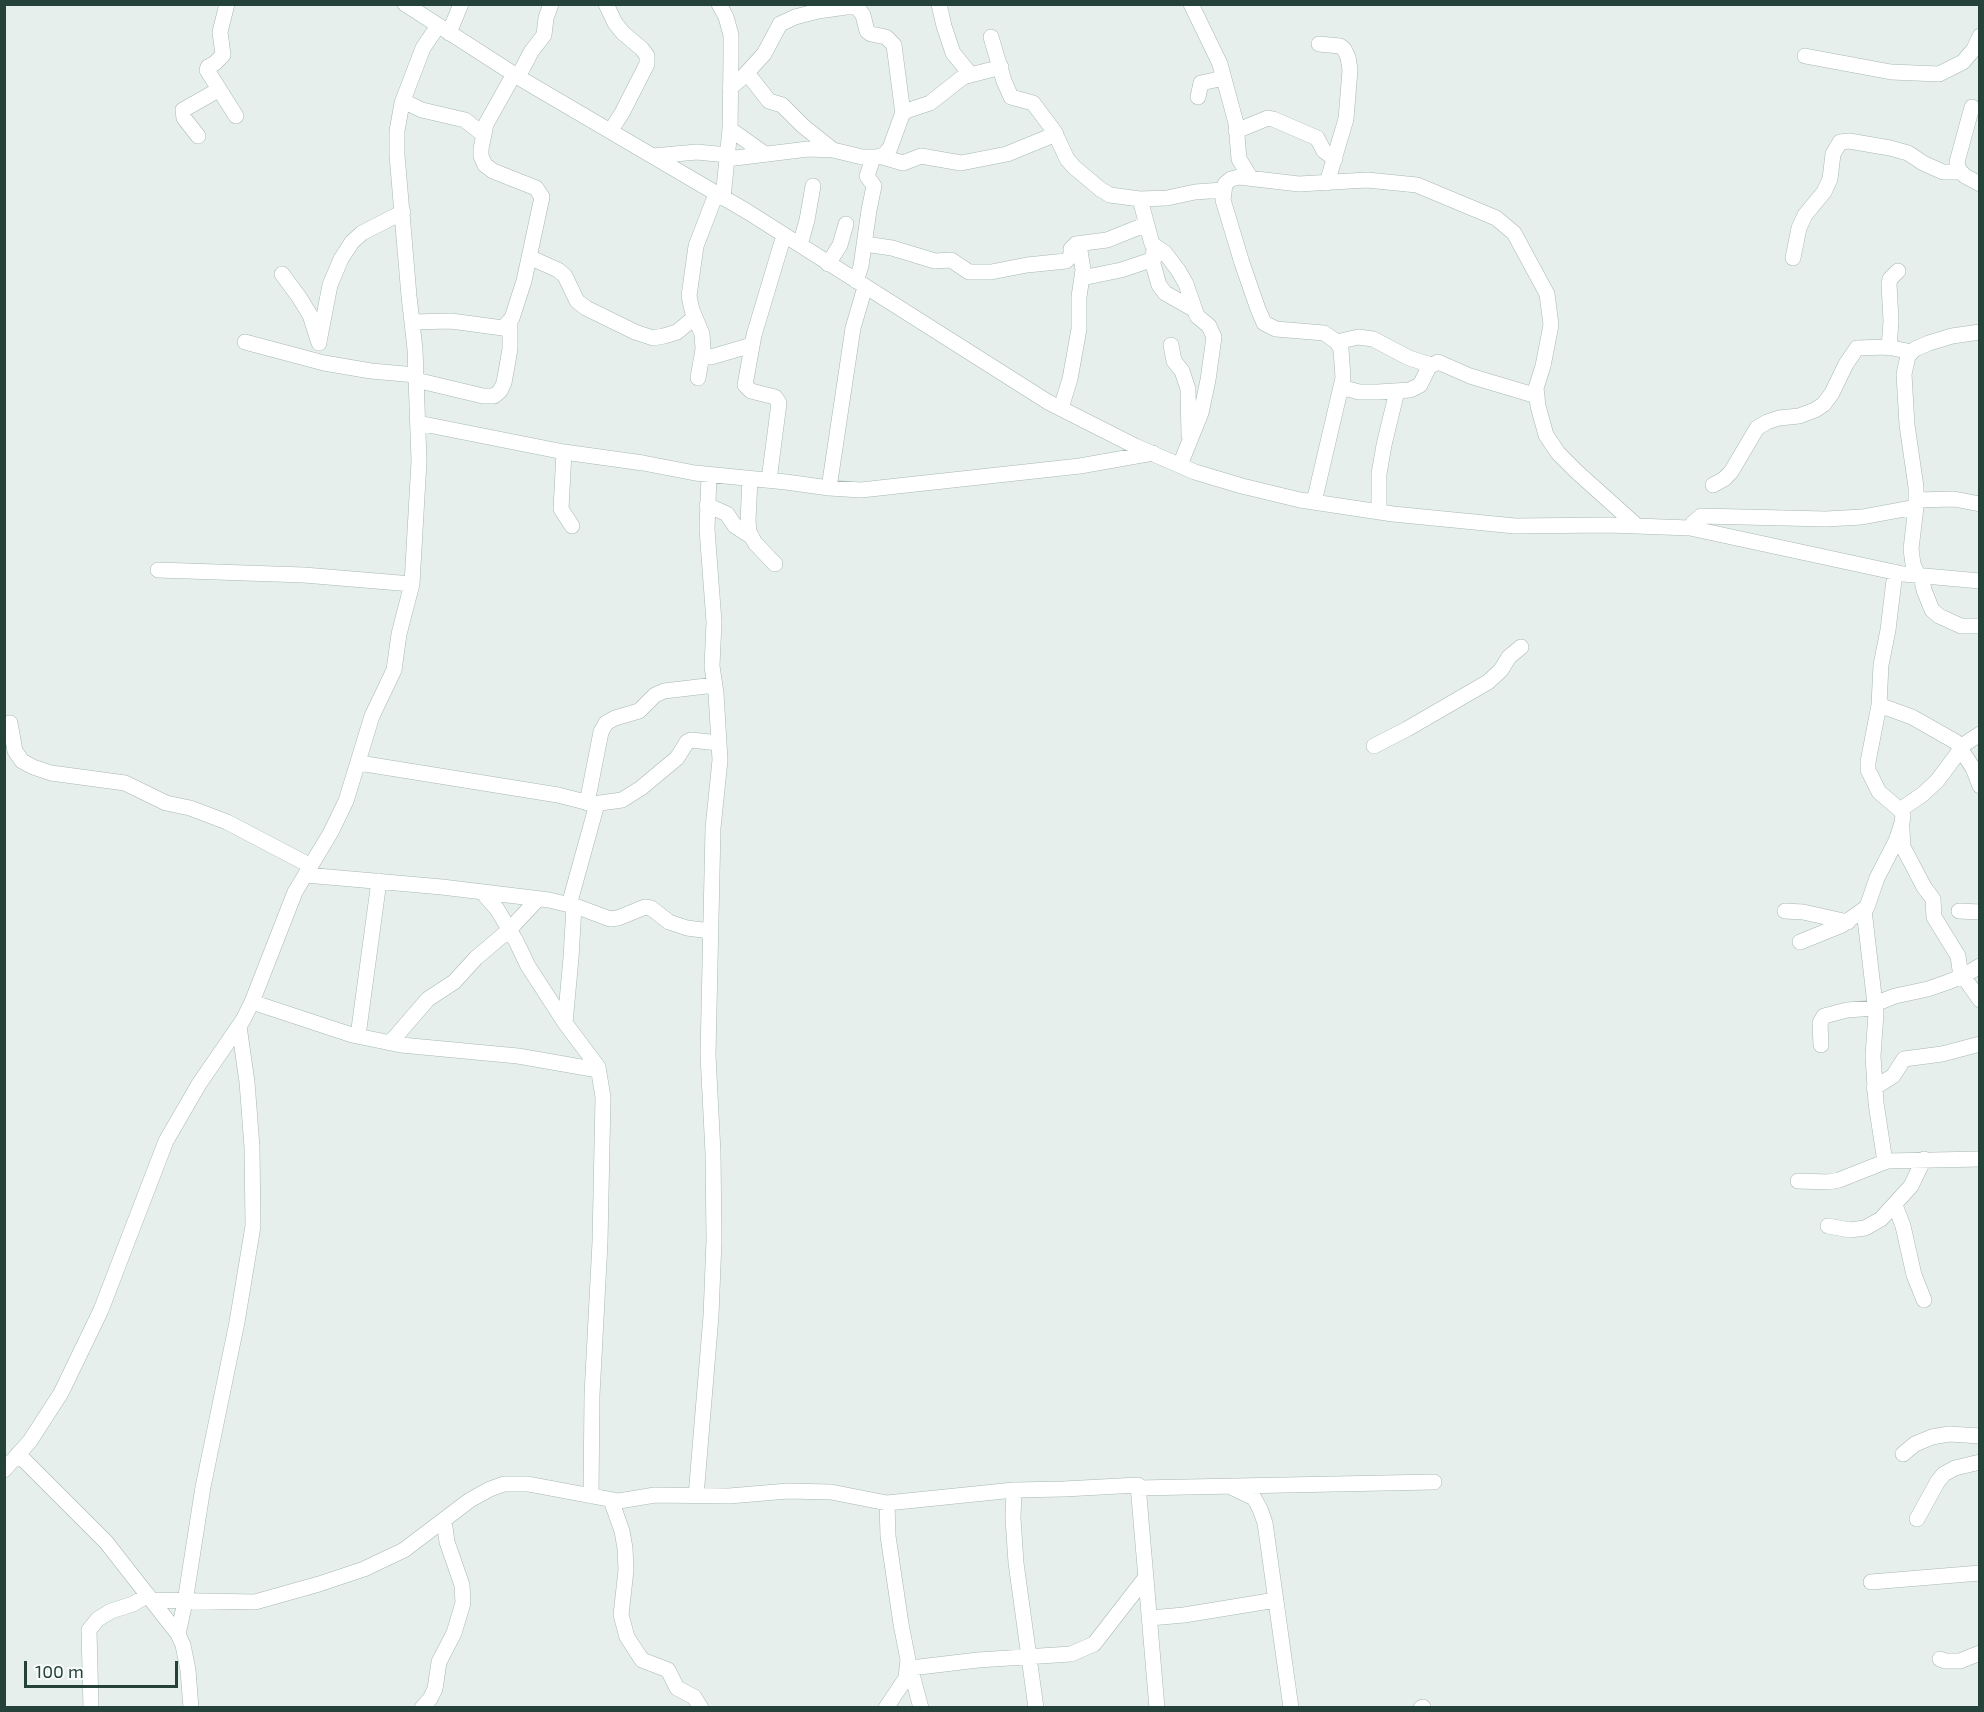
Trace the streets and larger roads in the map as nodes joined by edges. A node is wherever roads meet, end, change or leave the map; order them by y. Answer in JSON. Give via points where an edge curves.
{"nodes":[{"id":1,"x":227,"y":4,"type":"edge"},
{"id":2,"x":405,"y":4,"type":"edge"},
{"id":3,"x":551,"y":4,"type":"edge"},
{"id":4,"x":606,"y":4,"type":"edge"},
{"id":5,"x":719,"y":4,"type":"edge"},
{"id":6,"x":939,"y":4,"type":"edge"},
{"id":7,"x":1191,"y":4,"type":"edge"},
{"id":8,"x":459,"y":6,"type":"edge"},
{"id":9,"x":444,"y":29,"type":"junction"},
{"id":10,"x":1980,"y":36,"type":"edge"},
{"id":11,"x":991,"y":37,"type":"dead end"},
{"id":12,"x":1319,"y":44,"type":"dead end"},
{"id":13,"x":1805,"y":56,"type":"dead end"},
{"id":14,"x":1001,"y":67,"type":"junction"},
{"id":15,"x":747,"y":74,"type":"junction"},
{"id":16,"x":971,"y":75,"type":"junction"},
{"id":17,"x":516,"y":76,"type":"junction"},
{"id":18,"x":1224,"y":78,"type":"junction"},
{"id":19,"x":730,"y":88,"type":"junction"},
{"id":20,"x":218,"y":90,"type":"junction"},
{"id":21,"x":1198,"y":97,"type":"dead end"},
{"id":22,"x":403,"y":101,"type":"junction"},
{"id":23,"x":1972,"y":107,"type":"dead end"},
{"id":24,"x":903,"y":114,"type":"junction"},
{"id":25,"x":236,"y":116,"type":"dead end"},
{"id":26,"x":730,"y":129,"type":"junction"},
{"id":27,"x":611,"y":130,"type":"junction"},
{"id":28,"x":1236,"y":131,"type":"junction"},
{"id":29,"x":1056,"y":134,"type":"junction"},
{"id":30,"x":484,"y":135,"type":"junction"},
{"id":31,"x":198,"y":136,"type":"dead end"},
{"id":32,"x":833,"y":150,"type":"junction"},
{"id":33,"x":765,"y":154,"type":"junction"},
{"id":34,"x":653,"y":156,"type":"junction"},
{"id":35,"x":727,"y":157,"type":"junction"},
{"id":36,"x":876,"y":157,"type":"junction"},
{"id":37,"x":1335,"y":159,"type":"junction"},
{"id":38,"x":1961,"y":172,"type":"junction"},
{"id":39,"x":1250,"y":177,"type":"junction"},
{"id":40,"x":1327,"y":183,"type":"junction"},
{"id":41,"x":1980,"y":184,"type":"edge"},
{"id":42,"x":813,"y":186,"type":"dead end"},
{"id":43,"x":1223,"y":190,"type":"junction"},
{"id":44,"x":719,"y":196,"type":"junction"},
{"id":45,"x":1159,"y":198,"type":"junction"},
{"id":46,"x":1140,"y":199,"type":"junction"},
{"id":47,"x":403,"y":212,"type":"junction"},
{"id":48,"x":846,"y":224,"type":"dead end"},
{"id":49,"x":783,"y":235,"type":"junction"},
{"id":50,"x":1151,"y":241,"type":"junction"},
{"id":51,"x":865,"y":244,"type":"junction"},
{"id":52,"x":1079,"y":244,"type":"junction"},
{"id":53,"x":800,"y":245,"type":"junction"},
{"id":54,"x":529,"y":256,"type":"junction"},
{"id":55,"x":1793,"y":258,"type":"dead end"},
{"id":56,"x":828,"y":264,"type":"junction"},
{"id":57,"x":1898,"y":271,"type":"dead end"},
{"id":58,"x":282,"y":274,"type":"dead end"},
{"id":59,"x":1082,"y":278,"type":"junction"},
{"id":60,"x":860,"y":284,"type":"junction"},
{"id":61,"x":1194,"y":310,"type":"junction"},
{"id":62,"x":695,"y":317,"type":"junction"},
{"id":63,"x":510,"y":320,"type":"junction"},
{"id":64,"x":412,"y":322,"type":"junction"},
{"id":65,"x":1980,"y":332,"type":"edge"},
{"id":66,"x":245,"y":342,"type":"dead end"},
{"id":67,"x":319,"y":342,"type":"junction"},
{"id":68,"x":1337,"y":342,"type":"junction"},
{"id":69,"x":752,"y":345,"type":"junction"},
{"id":70,"x":1171,"y":345,"type":"dead end"},
{"id":71,"x":1889,"y":348,"type":"junction"},
{"id":72,"x":1912,"y":352,"type":"junction"},
{"id":73,"x":702,"y":356,"type":"junction"},
{"id":74,"x":331,"y":364,"type":"junction"},
{"id":75,"x":1431,"y":365,"type":"junction"},
{"id":76,"x":416,"y":377,"type":"junction"},
{"id":77,"x":698,"y":378,"type":"dead end"},
{"id":78,"x":1341,"y":387,"type":"junction"},
{"id":79,"x":1397,"y":391,"type":"junction"},
{"id":80,"x":1537,"y":396,"type":"junction"},
{"id":81,"x":1061,"y":408,"type":"junction"},
{"id":82,"x":418,"y":423,"type":"junction"},
{"id":83,"x":1190,"y":444,"type":"junction"},
{"id":84,"x":564,"y":452,"type":"junction"},
{"id":85,"x":1153,"y":453,"type":"junction"},
{"id":86,"x":1180,"y":465,"type":"junction"},
{"id":87,"x":709,"y":475,"type":"junction"},
{"id":88,"x":750,"y":478,"type":"junction"},
{"id":89,"x":769,"y":480,"type":"junction"},
{"id":90,"x":1713,"y":485,"type":"dead end"},
{"id":91,"x":829,"y":488,"type":"junction"},
{"id":92,"x":1314,"y":502,"type":"junction"},
{"id":93,"x":1916,"y":504,"type":"junction"},
{"id":94,"x":1980,"y":504,"type":"edge"},
{"id":95,"x":707,"y":505,"type":"junction"},
{"id":96,"x":1379,"y":512,"type":"junction"},
{"id":97,"x":1635,"y":525,"type":"junction"},
{"id":98,"x":572,"y":526,"type":"dead end"},
{"id":99,"x":1690,"y":528,"type":"junction"},
{"id":100,"x":752,"y":537,"type":"junction"},
{"id":101,"x":775,"y":564,"type":"dead end"},
{"id":102,"x":158,"y":570,"type":"dead end"},
{"id":103,"x":1895,"y":572,"type":"junction"},
{"id":104,"x":1919,"y":576,"type":"junction"},
{"id":105,"x":1980,"y":581,"type":"edge"},
{"id":106,"x":412,"y":584,"type":"junction"},
{"id":107,"x":1980,"y":626,"type":"edge"},
{"id":108,"x":1521,"y":647,"type":"dead end"},
{"id":109,"x":715,"y":685,"type":"junction"},
{"id":110,"x":1880,"y":705,"type":"junction"},
{"id":111,"x":10,"y":723,"type":"dead end"},
{"id":112,"x":1980,"y":734,"type":"edge"},
{"id":113,"x":719,"y":743,"type":"junction"},
{"id":114,"x":1374,"y":746,"type":"dead end"},
{"id":115,"x":1966,"y":747,"type":"edge"},
{"id":116,"x":359,"y":763,"type":"junction"},
{"id":117,"x":1980,"y":786,"type":"edge"},
{"id":118,"x":592,"y":803,"type":"junction"},
{"id":119,"x":1901,"y":817,"type":"junction"},
{"id":120,"x":1890,"y":853,"type":"junction"},
{"id":121,"x":1910,"y":862,"type":"junction"},
{"id":122,"x":308,"y":871,"type":"junction"},
{"id":123,"x":379,"y":881,"type":"junction"},
{"id":124,"x":482,"y":892,"type":"junction"},
{"id":125,"x":538,"y":899,"type":"junction"},
{"id":126,"x":571,"y":905,"type":"junction"},
{"id":127,"x":1864,"y":910,"type":"junction"},
{"id":128,"x":1785,"y":911,"type":"dead end"},
{"id":129,"x":1959,"y":911,"type":"dead end"},
{"id":130,"x":1980,"y":912,"type":"edge"},
{"id":131,"x":1848,"y":922,"type":"junction"},
{"id":132,"x":509,"y":930,"type":"junction"},
{"id":133,"x":710,"y":931,"type":"junction"},
{"id":134,"x":1800,"y":942,"type":"dead end"},
{"id":135,"x":1980,"y":966,"type":"edge"},
{"id":136,"x":1962,"y":976,"type":"junction"},
{"id":137,"x":1980,"y":1000,"type":"edge"},
{"id":138,"x":252,"y":1002,"type":"junction"},
{"id":139,"x":1875,"y":1006,"type":"junction"},
{"id":140,"x":565,"y":1023,"type":"junction"},
{"id":141,"x":239,"y":1026,"type":"junction"},
{"id":142,"x":358,"y":1036,"type":"junction"},
{"id":143,"x":390,"y":1043,"type":"junction"},
{"id":144,"x":1980,"y":1044,"type":"edge"},
{"id":145,"x":1821,"y":1045,"type":"dead end"},
{"id":146,"x":598,"y":1070,"type":"junction"},
{"id":147,"x":1875,"y":1088,"type":"junction"},
{"id":148,"x":1924,"y":1159,"type":"junction"},
{"id":149,"x":1980,"y":1159,"type":"edge"},
{"id":150,"x":1885,"y":1162,"type":"junction"},
{"id":151,"x":1798,"y":1181,"type":"dead end"},
{"id":152,"x":1895,"y":1205,"type":"junction"},
{"id":153,"x":1828,"y":1226,"type":"dead end"},
{"id":154,"x":1924,"y":1300,"type":"dead end"},
{"id":155,"x":1980,"y":1436,"type":"edge"},
{"id":156,"x":18,"y":1454,"type":"junction"},
{"id":157,"x":1903,"y":1454,"type":"dead end"},
{"id":158,"x":1980,"y":1462,"type":"edge"},
{"id":159,"x":4,"y":1470,"type":"edge"},
{"id":160,"x":1434,"y":1482,"type":"dead end"},
{"id":161,"x":1232,"y":1487,"type":"junction"},
{"id":162,"x":1138,"y":1488,"type":"junction"},
{"id":163,"x":1014,"y":1490,"type":"junction"},
{"id":164,"x":591,"y":1496,"type":"junction"},
{"id":165,"x":696,"y":1496,"type":"junction"},
{"id":166,"x":611,"y":1500,"type":"junction"},
{"id":167,"x":886,"y":1503,"type":"junction"},
{"id":168,"x":1917,"y":1519,"type":"dead end"},
{"id":169,"x":444,"y":1521,"type":"junction"},
{"id":170,"x":1980,"y":1573,"type":"edge"},
{"id":171,"x":1146,"y":1577,"type":"junction"},
{"id":172,"x":1871,"y":1582,"type":"dead end"},
{"id":173,"x":150,"y":1597,"type":"junction"},
{"id":174,"x":1276,"y":1600,"type":"junction"},
{"id":175,"x":185,"y":1602,"type":"junction"},
{"id":176,"x":1150,"y":1618,"type":"junction"},
{"id":177,"x":178,"y":1634,"type":"junction"},
{"id":178,"x":1980,"y":1653,"type":"edge"},
{"id":179,"x":1030,"y":1658,"type":"junction"},
{"id":180,"x":1940,"y":1659,"type":"dead end"},
{"id":181,"x":909,"y":1664,"type":"junction"},
{"id":182,"x":92,"y":1707,"type":"edge"},
{"id":183,"x":191,"y":1707,"type":"edge"},
{"id":184,"x":422,"y":1707,"type":"edge"},
{"id":185,"x":700,"y":1707,"type":"edge"},
{"id":186,"x":886,"y":1707,"type":"edge"},
{"id":187,"x":921,"y":1707,"type":"edge"},
{"id":188,"x":1036,"y":1707,"type":"edge"},
{"id":189,"x":1157,"y":1707,"type":"edge"},
{"id":190,"x":1291,"y":1707,"type":"edge"}],
"edges":[{"from":1,"to":20,"type":"street","via":[[220,32],[223,55],[207,70]]},
{"from":2,"to":9,"type":"street"},
{"from":3,"to":17,"type":"street","via":[[544,34]]},
{"from":4,"to":27,"type":"street","via":[[615,23],[646,56],[646,64]]},
{"from":5,"to":19,"type":"street","via":[[730,35]]},
{"from":6,"to":16,"type":"street","via":[[953,53]]},
{"from":7,"to":18,"type":"street"},
{"from":8,"to":9,"type":"street"},
{"from":9,"to":17,"type":"street"},
{"from":9,"to":22,"type":"street","via":[[423,48]]},
{"from":10,"to":13,"type":"street","via":[[1963,62],[1939,74],[1892,72]]},
{"from":11,"to":14,"type":"street"},
{"from":12,"to":37,"type":"street","via":[[1340,46],[1348,57],[1346,119]]},
{"from":14,"to":16,"type":"street"},
{"from":14,"to":29,"type":"street","via":[[1011,97],[1033,103]]},
{"from":15,"to":19,"type":"street"},
{"from":15,"to":24,"type":"street","via":[[764,54],[780,24],[818,11],[857,7],[867,31],[886,37],[894,45]]},
{"from":15,"to":32,"type":"street","via":[[769,100],[782,105]]},
{"from":16,"to":24,"type":"street","via":[[930,103]]},
{"from":17,"to":27,"type":"street"},
{"from":17,"to":30,"type":"street","via":[[486,124]]},
{"from":18,"to":21,"type":"street","via":[[1201,83]]},
{"from":18,"to":28,"type":"street"},
{"from":19,"to":26,"type":"street"},
{"from":20,"to":25,"type":"street"},
{"from":20,"to":31,"type":"street","via":[[182,112]]},
{"from":22,"to":30,"type":"street","via":[[422,110],[465,120]]},
{"from":22,"to":47,"type":"street","via":[[397,155]]},
{"from":23,"to":38,"type":"street","via":[[1957,162]]},
{"from":24,"to":36,"type":"street","via":[[890,148]]},
{"from":26,"to":33,"type":"street"},
{"from":26,"to":35,"type":"street"},
{"from":27,"to":34,"type":"street"},
{"from":28,"to":37,"type":"street","via":[[1273,119],[1317,138],[1324,151]]},
{"from":28,"to":39,"type":"street","via":[[1239,159]]},
{"from":29,"to":36,"type":"street","via":[[1007,154],[961,163],[921,156],[903,162]]},
{"from":29,"to":46,"type":"street","via":[[1067,159],[1088,180],[1110,195]]},
{"from":30,"to":54,"type":"street","via":[[481,156],[485,165],[527,184],[542,197]]},
{"from":32,"to":33,"type":"street"},
{"from":32,"to":36,"type":"street"},
{"from":33,"to":35,"type":"street"},
{"from":34,"to":35,"type":"street","via":[[697,152]]},
{"from":34,"to":44,"type":"street"},
{"from":35,"to":44,"type":"street"},
{"from":36,"to":51,"type":"street","via":[[867,176],[874,186]]},
{"from":37,"to":40,"type":"street"},
{"from":38,"to":41,"type":"street"},
{"from":38,"to":55,"type":"street","via":[[1943,172],[1890,148],[1839,142],[1824,192],[1799,228]]},
{"from":39,"to":40,"type":"street","via":[[1299,184]]},
{"from":39,"to":43,"type":"street","via":[[1231,180]]},
{"from":40,"to":80,"type":"street","via":[[1367,180],[1417,185],[1496,218],[1514,233],[1547,294],[1551,325]]},
{"from":42,"to":53,"type":"street"},
{"from":43,"to":45,"type":"street"},
{"from":43,"to":68,"type":"street","via":[[1242,263],[1264,323],[1276,329],[1324,333]]},
{"from":44,"to":49,"type":"street"},
{"from":44,"to":62,"type":"street","via":[[696,246],[690,296]]},
{"from":45,"to":46,"type":"street"},
{"from":45,"to":50,"type":"street","via":[[1151,216]]},
{"from":46,"to":50,"type":"street"},
{"from":47,"to":64,"type":"street"},
{"from":47,"to":67,"type":"street","via":[[352,242],[330,285]]},
{"from":48,"to":56,"type":"street","via":[[840,245]]},
{"from":49,"to":53,"type":"street"},
{"from":49,"to":69,"type":"street"},
{"from":50,"to":52,"type":"street"},
{"from":50,"to":59,"type":"street","via":[[1121,270]]},
{"from":50,"to":61,"type":"street","via":[[1178,270]]},
{"from":50,"to":61,"type":"street","via":[[1155,276],[1165,293]]},
{"from":51,"to":52,"type":"street","via":[[935,261],[951,260],[963,269],[979,273],[1066,261],[1071,249]]},
{"from":51,"to":60,"type":"street"},
{"from":52,"to":59,"type":"street"},
{"from":53,"to":56,"type":"street"},
{"from":54,"to":62,"type":"street","via":[[565,276],[577,301],[586,308],[635,332],[653,338],[664,336],[677,332]]},
{"from":54,"to":63,"type":"street"},
{"from":56,"to":60,"type":"street"},
{"from":57,"to":71,"type":"street","via":[[1889,284]]},
{"from":58,"to":67,"type":"street","via":[[310,315]]},
{"from":59,"to":81,"type":"street","via":[[1079,329]]},
{"from":60,"to":81,"type":"street"},
{"from":60,"to":91,"type":"street"},
{"from":61,"to":83,"type":"street","via":[[1214,337],[1201,413]]},
{"from":62,"to":73,"type":"street","via":[[702,334]]},
{"from":63,"to":64,"type":"street","via":[[503,328],[451,321]]},
{"from":63,"to":76,"type":"street","via":[[504,383],[494,396]]},
{"from":64,"to":76,"type":"street"},
{"from":65,"to":72,"type":"street","via":[[1952,336]]},
{"from":66,"to":74,"type":"street"},
{"from":67,"to":74,"type":"street"},
{"from":68,"to":75,"type":"street","via":[[1358,337],[1372,339]]},
{"from":68,"to":78,"type":"street","via":[[1343,361]]},
{"from":69,"to":73,"type":"street"},
{"from":69,"to":89,"type":"street","via":[[746,387],[775,397],[779,403]]},
{"from":70,"to":83,"type":"street","via":[[1188,389]]},
{"from":71,"to":72,"type":"street"},
{"from":71,"to":90,"type":"street","via":[[1857,348],[1824,404],[1757,428],[1731,472]]},
{"from":72,"to":93,"type":"street","via":[[1904,374]]},
{"from":73,"to":77,"type":"street"},
{"from":74,"to":76,"type":"street"},
{"from":75,"to":79,"type":"street","via":[[1420,384]]},
{"from":75,"to":80,"type":"street","via":[[1443,363],[1470,376]]},
{"from":76,"to":82,"type":"street"},
{"from":78,"to":79,"type":"street","via":[[1359,392]]},
{"from":78,"to":92,"type":"street"},
{"from":79,"to":96,"type":"street","via":[[1379,474]]},
{"from":80,"to":97,"type":"street","via":[[1546,435],[1558,453]]},
{"from":81,"to":85,"type":"street"},
{"from":82,"to":84,"type":"street"},
{"from":82,"to":106,"type":"street"},
{"from":83,"to":86,"type":"street"},
{"from":84,"to":87,"type":"street"},
{"from":84,"to":98,"type":"street","via":[[561,509]]},
{"from":85,"to":86,"type":"street"},
{"from":85,"to":91,"type":"street","via":[[1080,466],[861,490]]},
{"from":86,"to":92,"type":"street","via":[[1242,486]]},
{"from":87,"to":88,"type":"street"},
{"from":87,"to":95,"type":"street"},
{"from":88,"to":89,"type":"street"},
{"from":88,"to":100,"type":"street","via":[[748,521]]},
{"from":89,"to":91,"type":"street"},
{"from":92,"to":96,"type":"street"},
{"from":93,"to":94,"type":"street","via":[[1954,499]]},
{"from":93,"to":99,"type":"street","via":[[1838,519],[1707,516],[1696,519]]},
{"from":93,"to":104,"type":"street","via":[[1911,549],[1912,564]]},
{"from":95,"to":100,"type":"street","via":[[727,514],[735,526]]},
{"from":95,"to":109,"type":"street"},
{"from":96,"to":97,"type":"street","via":[[1515,526]]},
{"from":97,"to":99,"type":"street"},
{"from":99,"to":103,"type":"street"},
{"from":100,"to":101,"type":"street"},
{"from":102,"to":106,"type":"street","via":[[304,575]]},
{"from":103,"to":104,"type":"street"},
{"from":103,"to":110,"type":"street","via":[[1881,665]]},
{"from":104,"to":105,"type":"street"},
{"from":104,"to":107,"type":"street","via":[[1932,610],[1939,616],[1961,626]]},
{"from":106,"to":116,"type":"street","via":[[394,670],[372,716]]},
{"from":108,"to":114,"type":"street","via":[[1488,682]]},
{"from":109,"to":113,"type":"street"},
{"from":109,"to":118,"type":"street","via":[[664,691],[639,711],[606,723],[601,732]]},
{"from":110,"to":115,"type":"street","via":[[1912,717]]},
{"from":110,"to":119,"type":"street","via":[[1868,771],[1879,792]]},
{"from":111,"to":122,"type":"street","via":[[15,751],[33,767],[125,783],[166,803],[227,822]]},
{"from":112,"to":115,"type":"street"},
{"from":113,"to":118,"type":"street","via":[[691,740],[677,758],[622,800]]},
{"from":113,"to":133,"type":"street"},
{"from":115,"to":117,"type":"street"},
{"from":115,"to":119,"type":"street"},
{"from":116,"to":118,"type":"street"},
{"from":116,"to":122,"type":"street","via":[[346,801]]},
{"from":118,"to":126,"type":"street"},
{"from":119,"to":120,"type":"street"},
{"from":119,"to":121,"type":"street","via":[[1903,847]]},
{"from":120,"to":121,"type":"street"},
{"from":120,"to":127,"type":"street"},
{"from":121,"to":136,"type":"street","via":[[1933,898],[1934,917],[1958,956]]},
{"from":122,"to":123,"type":"street"},
{"from":122,"to":138,"type":"street","via":[[281,924]]},
{"from":123,"to":124,"type":"street"},
{"from":123,"to":142,"type":"street"},
{"from":124,"to":125,"type":"street"},
{"from":124,"to":132,"type":"street"},
{"from":125,"to":126,"type":"street"},
{"from":125,"to":132,"type":"street"},
{"from":126,"to":133,"type":"street","via":[[610,919],[651,908],[669,922]]},
{"from":126,"to":140,"type":"street","via":[[572,958]]},
{"from":127,"to":131,"type":"street"},
{"from":127,"to":139,"type":"street"},
{"from":128,"to":131,"type":"street"},
{"from":129,"to":130,"type":"street"},
{"from":131,"to":134,"type":"street"},
{"from":132,"to":140,"type":"street"},
{"from":132,"to":143,"type":"street","via":[[454,982],[428,999]]},
{"from":133,"to":165,"type":"street","via":[[708,1055],[714,1240]]},
{"from":135,"to":136,"type":"street"},
{"from":136,"to":137,"type":"street"},
{"from":136,"to":139,"type":"street"},
{"from":138,"to":141,"type":"street"},
{"from":138,"to":142,"type":"street"},
{"from":139,"to":145,"type":"street","via":[[1824,1016],[1820,1023]]},
{"from":139,"to":147,"type":"street"},
{"from":140,"to":146,"type":"street"},
{"from":141,"to":156,"type":"street","via":[[166,1142],[101,1310],[61,1392]]},
{"from":141,"to":175,"type":"street","via":[[252,1147],[253,1226]]},
{"from":142,"to":143,"type":"street"},
{"from":143,"to":146,"type":"street","via":[[518,1056]]},
{"from":144,"to":147,"type":"street","via":[[1904,1059],[1893,1076]]},
{"from":146,"to":164,"type":"street","via":[[603,1097]]},
{"from":147,"to":150,"type":"street"},
{"from":148,"to":149,"type":"street"},
{"from":148,"to":150,"type":"street"},
{"from":148,"to":152,"type":"street","via":[[1911,1186]]},
{"from":150,"to":151,"type":"street","via":[[1839,1180]]},
{"from":152,"to":153,"type":"street","via":[[1881,1220],[1865,1228]]},
{"from":152,"to":154,"type":"street"},
{"from":155,"to":157,"type":"street","via":[[1932,1437]]},
{"from":156,"to":159,"type":"street"},
{"from":156,"to":173,"type":"street","via":[[106,1542]]},
{"from":158,"to":168,"type":"street","via":[[1944,1474]]},
{"from":160,"to":161,"type":"street"},
{"from":161,"to":162,"type":"street"},
{"from":161,"to":174,"type":"street","via":[[1254,1498],[1260,1509]]},
{"from":162,"to":163,"type":"street"},
{"from":162,"to":171,"type":"street"},
{"from":163,"to":167,"type":"street"},
{"from":163,"to":179,"type":"street","via":[[1016,1563]]},
{"from":164,"to":166,"type":"street"},
{"from":164,"to":169,"type":"street","via":[[528,1484],[504,1484],[470,1500]]},
{"from":165,"to":166,"type":"street"},
{"from":165,"to":167,"type":"street","via":[[831,1492]]},
{"from":166,"to":185,"type":"street","via":[[625,1548],[621,1615],[627,1637],[642,1660],[668,1671],[677,1688],[694,1697]]},
{"from":167,"to":181,"type":"street"},
{"from":169,"to":175,"type":"street","via":[[404,1550],[319,1584],[255,1602]]},
{"from":169,"to":184,"type":"street","via":[[462,1585],[463,1603],[439,1662],[435,1689]]},
{"from":170,"to":172,"type":"street"},
{"from":171,"to":176,"type":"street"},
{"from":171,"to":179,"type":"street","via":[[1094,1644],[1071,1654]]},
{"from":173,"to":175,"type":"street"},
{"from":173,"to":177,"type":"street"},
{"from":173,"to":182,"type":"street","via":[[111,1611],[89,1630]]},
{"from":174,"to":176,"type":"street"},
{"from":174,"to":190,"type":"street"},
{"from":175,"to":177,"type":"street"},
{"from":176,"to":189,"type":"street"},
{"from":177,"to":183,"type":"street","via":[[188,1670]]},
{"from":178,"to":180,"type":"street","via":[[1960,1661]]},
{"from":179,"to":181,"type":"street"},
{"from":179,"to":188,"type":"street"},
{"from":181,"to":186,"type":"street","via":[[906,1678]]},
{"from":181,"to":187,"type":"street"}]}
